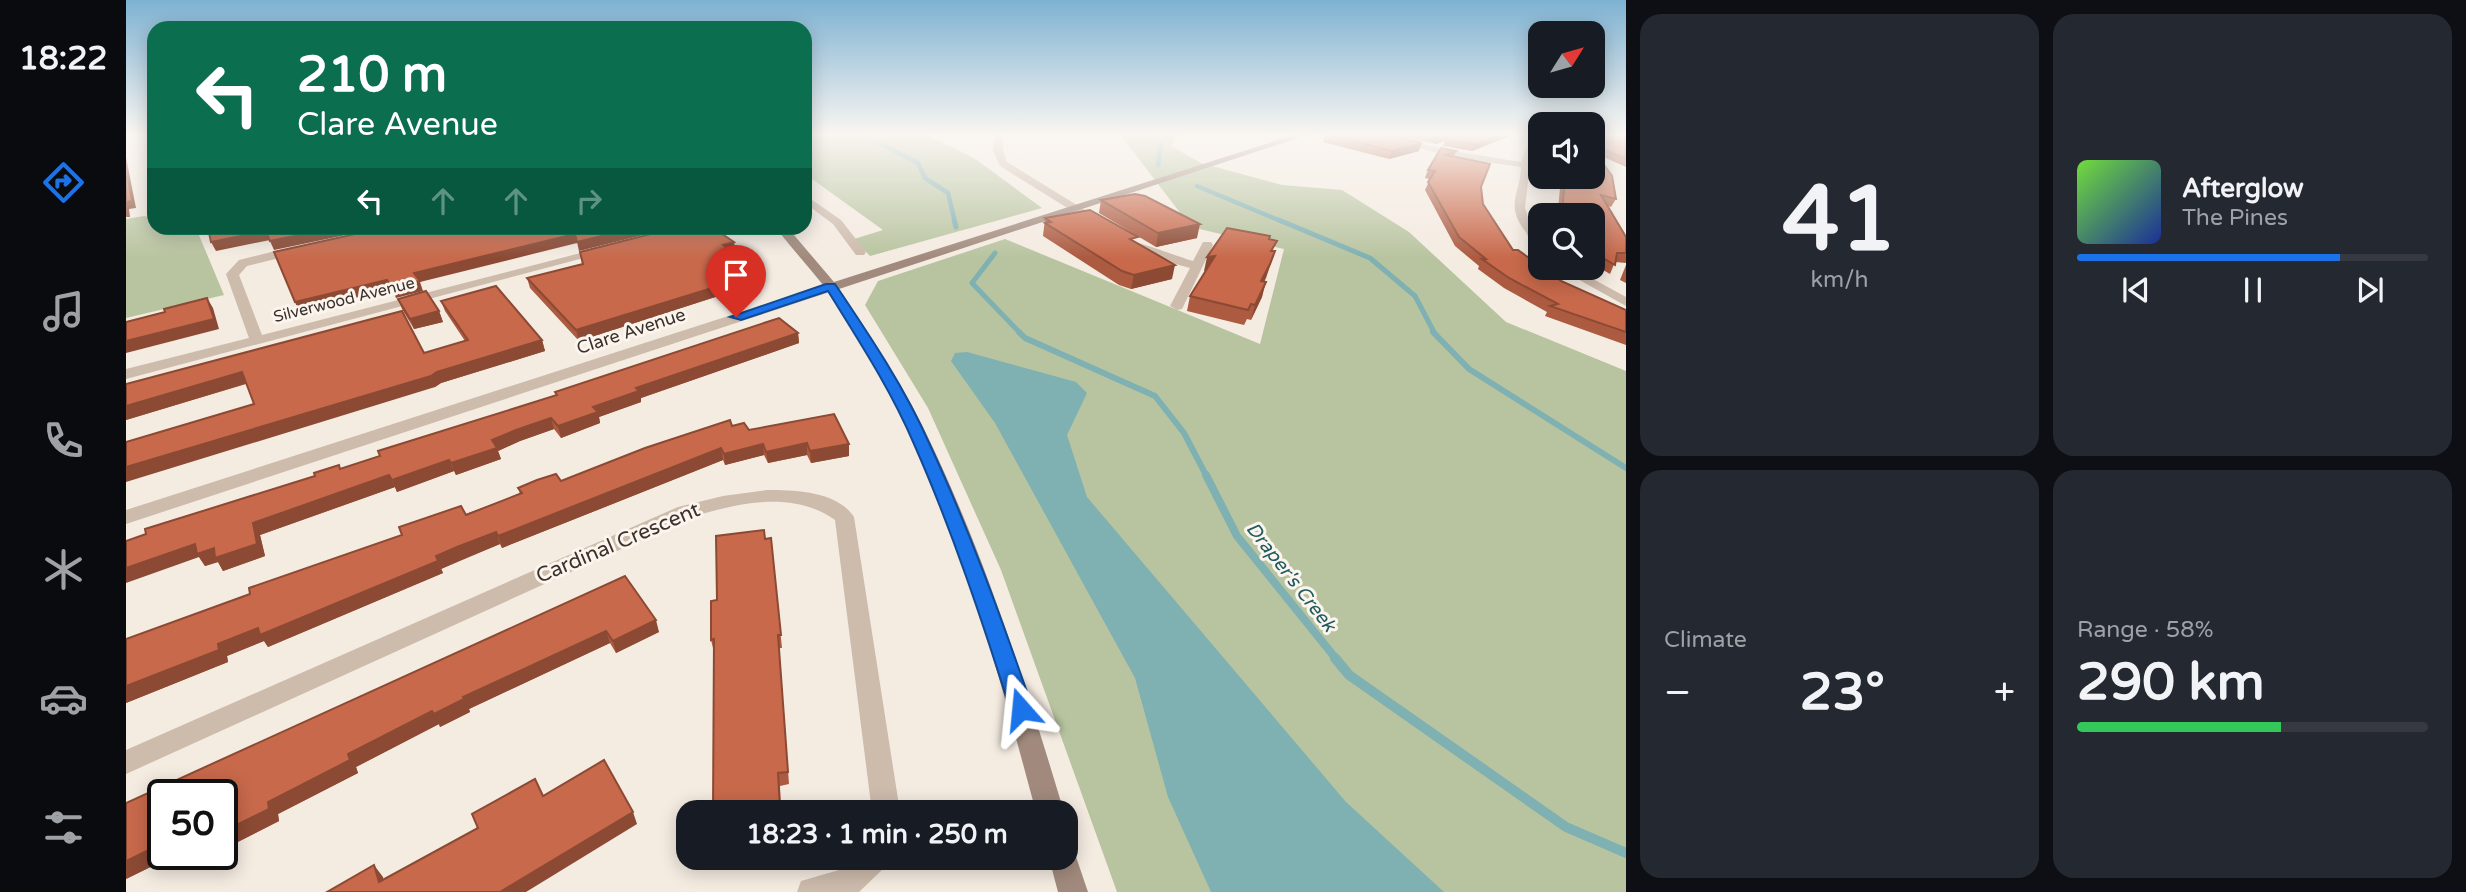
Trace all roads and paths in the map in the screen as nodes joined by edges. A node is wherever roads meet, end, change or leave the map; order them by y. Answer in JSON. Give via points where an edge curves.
{"nodes":[{"id":1,"x":1020,"y":175,"type":"edge"},
{"id":2,"x":1176,"y":175,"type":"edge"},
{"id":3,"x":1524,"y":175,"type":"edge"},
{"id":4,"x":812,"y":203,"type":"edge"},
{"id":5,"x":1073,"y":207,"type":"junction"},
{"id":6,"x":1096,"y":221,"type":"edge"},
{"id":7,"x":1528,"y":227,"type":"edge"},
{"id":8,"x":788,"y":235,"type":"edge"},
{"id":9,"x":1131,"y":241,"type":"edge"},
{"id":10,"x":1208,"y":244,"type":"dead end"},
{"id":11,"x":304,"y":248,"type":"edge"},
{"id":12,"x":616,"y":248,"type":"edge"},
{"id":13,"x":860,"y":252,"type":"dead end"},
{"id":14,"x":1196,"y":266,"type":"junction"},
{"id":15,"x":1586,"y":280,"type":"edge"},
{"id":16,"x":831,"y":287,"type":"junction"},
{"id":17,"x":1626,"y":302,"type":"edge"},
{"id":18,"x":1177,"y":306,"type":"dead end"},
{"id":19,"x":257,"y":341,"type":"junction"},
{"id":20,"x":126,"y":374,"type":"edge"},
{"id":21,"x":126,"y":517,"type":"edge"},
{"id":22,"x":126,"y":762,"type":"edge"},
{"id":23,"x":884,"y":800,"type":"edge"},
{"id":24,"x":1046,"y":800,"type":"edge"},
{"id":25,"x":861,"y":870,"type":"edge"},
{"id":26,"x":1067,"y":870,"type":"edge"},
{"id":27,"x":812,"y":892,"type":"edge"},
{"id":28,"x":1073,"y":892,"type":"edge"}],
"edges":[{"from":1,"to":5,"type":"street"},
{"from":2,"to":5,"type":"street","name":"Clare Avenue"},
{"from":3,"to":7,"type":"street","via":[[1519,207]]},
{"from":4,"to":13,"type":"street","via":[[837,222]]},
{"from":5,"to":6,"type":"street"},
{"from":5,"to":16,"type":"street","name":"Clare Avenue"},
{"from":8,"to":16,"type":"street"},
{"from":9,"to":14,"type":"street","via":[[1154,254]]},
{"from":10,"to":14,"type":"street"},
{"from":11,"to":19,"type":"street","via":[[243,263],[232,274]]},
{"from":12,"to":19,"type":"street","name":"Silverwood Avenue"},
{"from":14,"to":18,"type":"street"},
{"from":15,"to":17,"type":"street"},
{"from":16,"to":21,"type":"street","name":"Clare Avenue"},
{"from":16,"to":24,"type":"street","via":[[881,365],[922,444],[993,623]]},
{"from":19,"to":20,"type":"street","name":"Silverwood Avenue"},
{"from":22,"to":23,"type":"street","name":"Cardinal Crescent","via":[[685,512],[738,497],[808,498],[831,505],[844,517]]},
{"from":25,"to":27,"type":"street","via":[[847,883]]},
{"from":26,"to":28,"type":"street"}]}
